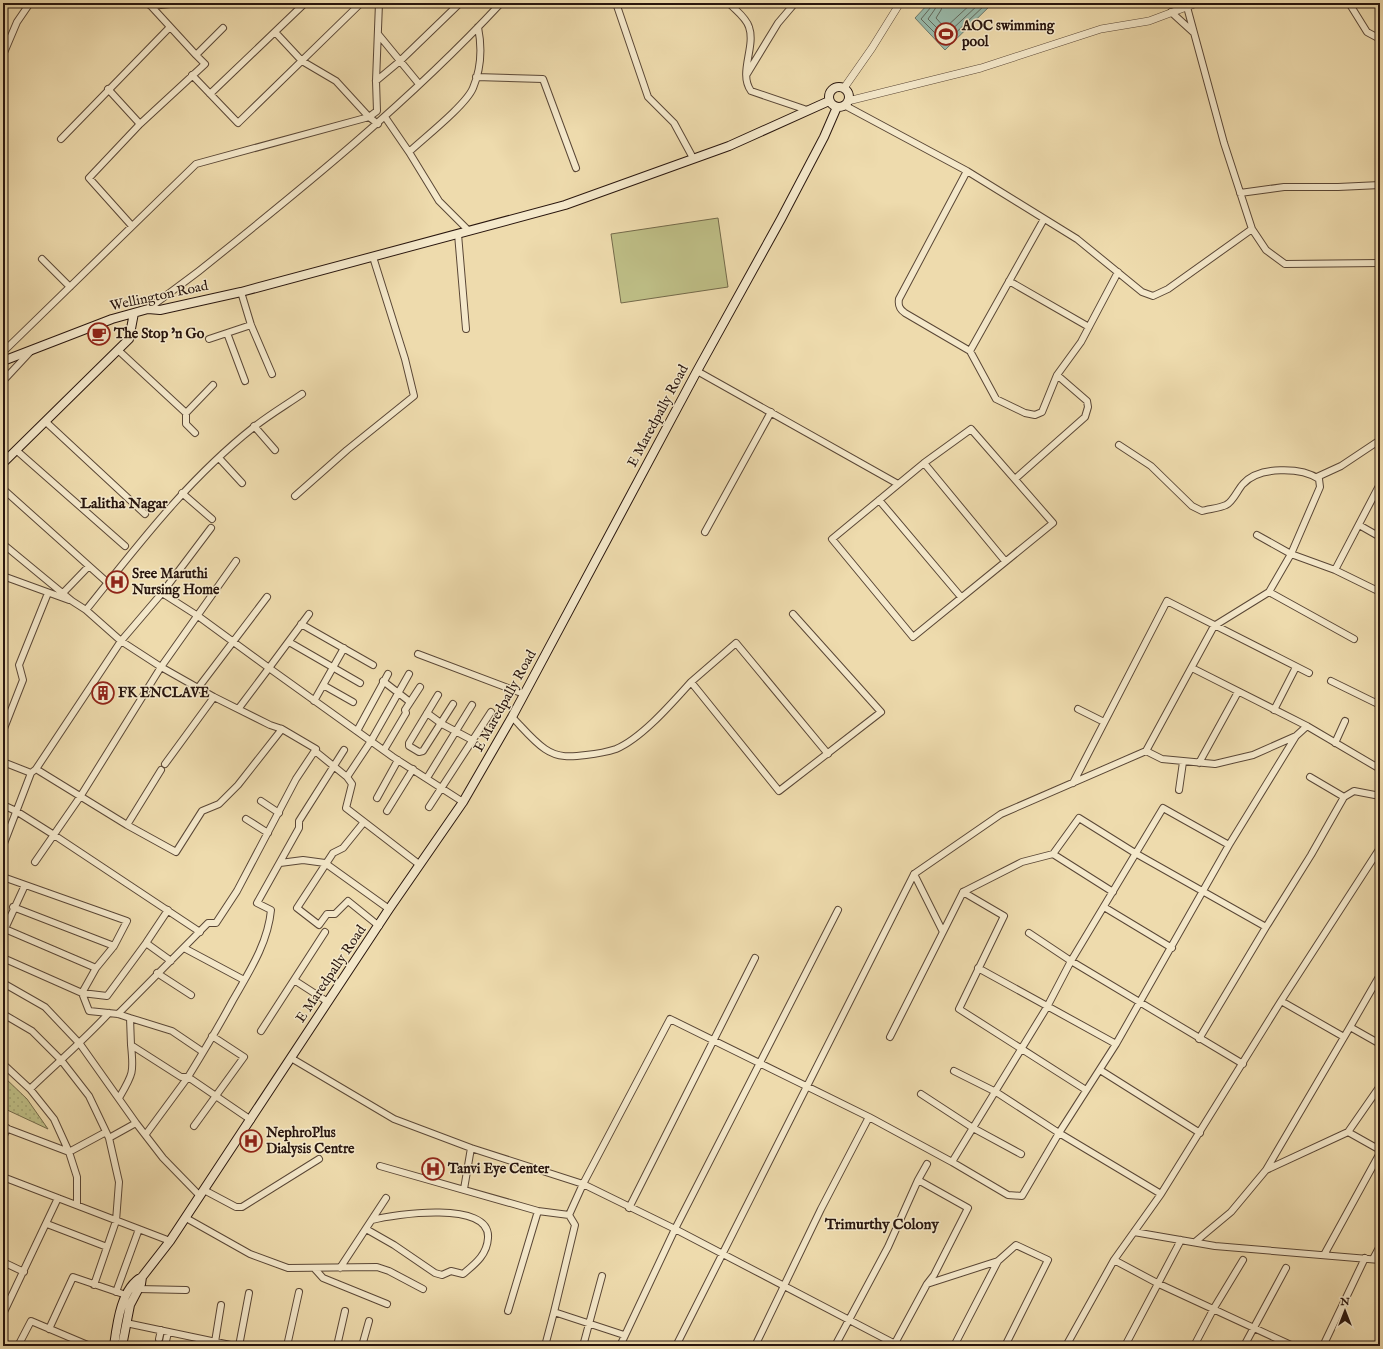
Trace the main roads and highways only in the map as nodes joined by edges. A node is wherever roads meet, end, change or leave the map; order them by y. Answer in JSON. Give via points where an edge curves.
{"nodes":[{"id":1,"x":829,"y":101,"type":"junction"},
{"id":2,"x":843,"y":104,"type":"junction"},
{"id":3,"x":134,"y":313,"type":"junction"},
{"id":4,"x":3,"y":361,"type":"edge"},
{"id":5,"x":4,"y":460,"type":"edge"},
{"id":6,"x":142,"y":1277,"type":"junction"},
{"id":7,"x":114,"y":1346,"type":"edge"},
{"id":8,"x":122,"y":1346,"type":"edge"}],
"edges":[{"from":1,"to":2,"type":"main road"},
{"from":1,"to":2,"type":"main road","via":[[831,90],[836,87],[844,88],[848,94]]},
{"from":1,"to":3,"type":"main road","name":"Wellington Road","via":[[729,146],[565,205],[241,292],[160,310],[148,309]]},
{"from":2,"to":6,"type":"main road","name":"E Maredpally Road","via":[[512,717],[463,802],[389,909],[186,1218]]},
{"from":3,"to":4,"type":"main road","name":"Wellington Road","via":[[112,318]]},
{"from":3,"to":5,"type":"main road","via":[[129,340]]},
{"from":6,"to":7,"type":"main road","name":"E Maredpally Road","via":[[136,1280],[126,1295]]},
{"from":6,"to":8,"type":"main road","name":"E Maredpally Road","via":[[130,1305]]}]}
